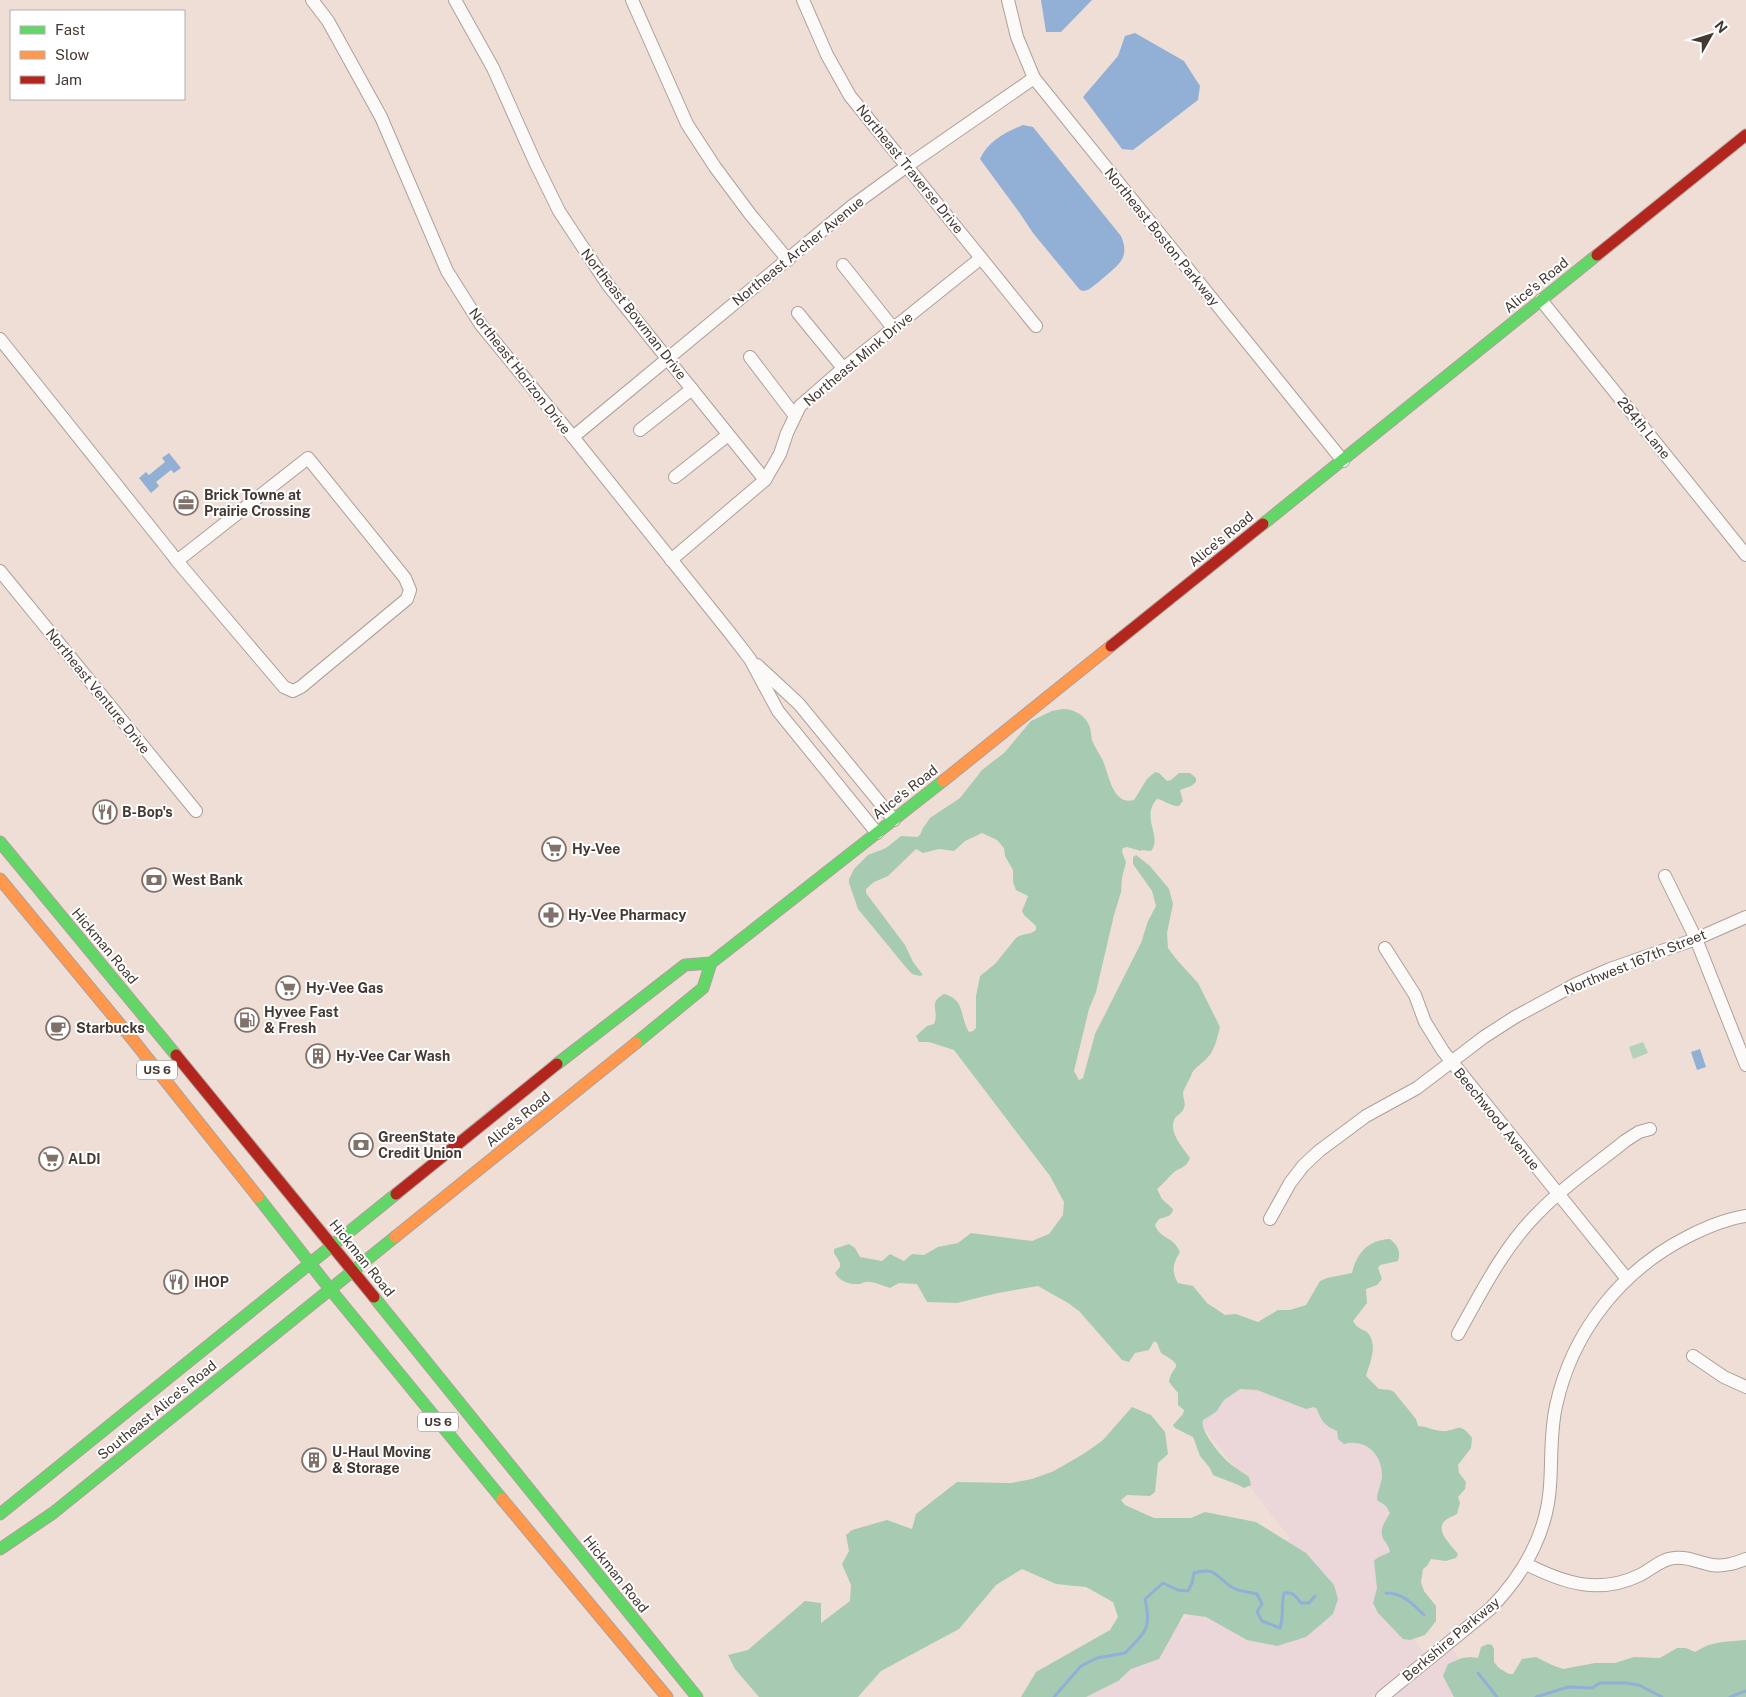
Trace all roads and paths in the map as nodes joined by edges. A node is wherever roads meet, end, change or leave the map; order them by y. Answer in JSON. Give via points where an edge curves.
{"nodes":[{"id":1,"x":312,"y":0,"type":"edge"},
{"id":2,"x":455,"y":0,"type":"edge"},
{"id":3,"x":632,"y":0,"type":"edge"},
{"id":4,"x":803,"y":0,"type":"edge"},
{"id":5,"x":1008,"y":0,"type":"edge"},
{"id":6,"x":1034,"y":78,"type":"junction"},
{"id":7,"x":1746,"y":134,"type":"edge"},
{"id":8,"x":907,"y":166,"type":"junction"},
{"id":9,"x":981,"y":258,"type":"junction"},
{"id":10,"x":788,"y":260,"type":"junction"},
{"id":11,"x":843,"y":265,"type":"dead end"},
{"id":12,"x":1541,"y":300,"type":"junction"},
{"id":13,"x":798,"y":313,"type":"dead end"},
{"id":14,"x":1036,"y":326,"type":"dead end"},
{"id":15,"x":893,"y":328,"type":"junction"},
{"id":16,"x":0,"y":339,"type":"edge"},
{"id":17,"x":750,"y":357,"type":"dead end"},
{"id":18,"x":668,"y":358,"type":"junction"},
{"id":19,"x":843,"y":368,"type":"junction"},
{"id":20,"x":692,"y":389,"type":"junction"},
{"id":21,"x":795,"y":416,"type":"junction"},
{"id":22,"x":640,"y":430,"type":"dead end"},
{"id":23,"x":728,"y":435,"type":"junction"},
{"id":24,"x":573,"y":437,"type":"junction"},
{"id":25,"x":1343,"y":460,"type":"junction"},
{"id":26,"x":675,"y":477,"type":"dead end"},
{"id":27,"x":765,"y":480,"type":"junction"},
{"id":28,"x":1746,"y":555,"type":"edge"},
{"id":29,"x":671,"y":560,"type":"junction"},
{"id":30,"x":177,"y":561,"type":"junction"},
{"id":31,"x":0,"y":571,"type":"edge"},
{"id":32,"x":750,"y":658,"type":"junction"},
{"id":33,"x":196,"y":811,"type":"dead end"},
{"id":34,"x":894,"y":820,"type":"junction"},
{"id":35,"x":877,"y":833,"type":"junction"},
{"id":36,"x":0,"y":842,"type":"edge"},
{"id":37,"x":1665,"y":876,"type":"dead end"},
{"id":38,"x":0,"y":879,"type":"edge"},
{"id":39,"x":1746,"y":917,"type":"edge"},
{"id":40,"x":1696,"y":939,"type":"junction"},
{"id":41,"x":1386,"y":948,"type":"dead end"},
{"id":42,"x":711,"y":963,"type":"junction"},
{"id":43,"x":1451,"y":1062,"type":"junction"},
{"id":44,"x":1746,"y":1065,"type":"edge"},
{"id":45,"x":1650,"y":1129,"type":"dead end"},
{"id":46,"x":1558,"y":1194,"type":"junction"},
{"id":47,"x":1746,"y":1208,"type":"edge"},
{"id":48,"x":1746,"y":1216,"type":"edge"},
{"id":49,"x":1732,"y":1218,"type":"junction"},
{"id":50,"x":1270,"y":1219,"type":"dead end"},
{"id":51,"x":333,"y":1245,"type":"junction"},
{"id":52,"x":310,"y":1264,"type":"junction"},
{"id":53,"x":353,"y":1271,"type":"junction"},
{"id":54,"x":1626,"y":1279,"type":"junction"},
{"id":55,"x":330,"y":1290,"type":"junction"},
{"id":56,"x":1458,"y":1334,"type":"dead end"},
{"id":57,"x":1693,"y":1356,"type":"dead end"},
{"id":58,"x":1746,"y":1387,"type":"edge"},
{"id":59,"x":0,"y":1514,"type":"edge"},
{"id":60,"x":0,"y":1549,"type":"edge"},
{"id":61,"x":1746,"y":1559,"type":"edge"},
{"id":62,"x":1526,"y":1564,"type":"junction"},
{"id":63,"x":633,"y":1655,"type":"junction"},
{"id":64,"x":655,"y":1664,"type":"dead end"},
{"id":65,"x":672,"y":1684,"type":"dead end"},
{"id":66,"x":667,"y":1697,"type":"edge"},
{"id":67,"x":682,"y":1697,"type":"edge"},
{"id":68,"x":696,"y":1697,"type":"edge"},
{"id":69,"x":1382,"y":1697,"type":"edge"}],
"edges":[{"from":1,"to":24,"type":"street","name":"Northeast Horizon Drive","via":[[328,21],[381,118],[447,271],[481,325]]},
{"from":2,"to":18,"type":"street","name":"Northeast Bowman Drive","via":[[493,68],[559,211],[608,285]]},
{"from":3,"to":10,"type":"street","via":[[687,124],[715,167]]},
{"from":4,"to":8,"type":"street","name":"Northeast Traverse Drive","via":[[827,55],[850,96]]},
{"from":5,"to":6,"type":"street","name":"Northeast Boston Parkway","via":[[1017,37]]},
{"from":6,"to":8,"type":"street","name":"Northeast Archer Avenue"},
{"from":6,"to":25,"type":"street","name":"Northeast Boston Parkway"},
{"from":7,"to":12,"type":"main road","name":"Alice's Road"},
{"from":8,"to":9,"type":"street","name":"Northeast Traverse Drive"},
{"from":8,"to":10,"type":"street","name":"Northeast Archer Avenue","via":[[852,206]]},
{"from":9,"to":14,"type":"street","name":"Northeast Traverse Drive"},
{"from":9,"to":15,"type":"street","name":"Northeast Mink Drive"},
{"from":10,"to":18,"type":"street","name":"Northeast Archer Avenue"},
{"from":11,"to":15,"type":"street"},
{"from":12,"to":25,"type":"main road","name":"Alice's Road"},
{"from":12,"to":28,"type":"street","name":"284th Lane"},
{"from":13,"to":19,"type":"street"},
{"from":15,"to":19,"type":"street","name":"Northeast Mink Drive"},
{"from":16,"to":30,"type":"street"},
{"from":17,"to":21,"type":"street"},
{"from":18,"to":20,"type":"street","name":"Northeast Bowman Drive"},
{"from":18,"to":24,"type":"street","name":"Northeast Archer Avenue"},
{"from":19,"to":21,"type":"street","name":"Northeast Mink Drive","via":[[800,406]]},
{"from":20,"to":22,"type":"street"},
{"from":20,"to":23,"type":"street","name":"Northeast Bowman Drive"},
{"from":21,"to":27,"type":"street","name":"Northeast Mink Drive","via":[[780,454]]},
{"from":23,"to":26,"type":"street"},
{"from":23,"to":27,"type":"street","name":"Northeast Bowman Drive"},
{"from":24,"to":29,"type":"street","name":"Northeast Horizon Drive"},
{"from":25,"to":34,"type":"main road","name":"Alice's Road"},
{"from":27,"to":29,"type":"street","name":"Northeast Mink Drive"},
{"from":29,"to":32,"type":"street","name":"Northeast Horizon Drive"},
{"from":30,"to":30,"type":"street","via":[[284,687],[293,690],[407,599],[410,590],[405,578],[308,458]]},
{"from":31,"to":33,"type":"street","name":"Northeast Venture Drive"},
{"from":32,"to":34,"type":"street","name":"Northeast Horizon Drive","via":[[799,704]]},
{"from":32,"to":35,"type":"street","name":"Northeast Horizon Drive","via":[[778,710]]},
{"from":34,"to":35,"type":"main road","name":"Alice's Road"},
{"from":35,"to":42,"type":"main road","name":"Alice's Road"},
{"from":36,"to":51,"type":"main road","name":"Hickman Road","number":"US 6"},
{"from":37,"to":40,"type":"street"},
{"from":38,"to":52,"type":"main road","number":"US 6","via":[[133,1040]]},
{"from":39,"to":40,"type":"street","name":"Northwest 167th Street"},
{"from":40,"to":43,"type":"street","name":"Northwest 167th Street","via":[[1610,969],[1544,1000]]},
{"from":40,"to":44,"type":"street"},
{"from":41,"to":43,"type":"street","name":"Beechwood Avenue","via":[[1415,995],[1432,1034]]},
{"from":42,"to":51,"type":"main road","name":"Alice's Road","via":[[685,965]]},
{"from":42,"to":53,"type":"main road","name":"Alice's Road","via":[[703,988]]},
{"from":43,"to":46,"type":"street","name":"Beechwood Avenue"},
{"from":43,"to":50,"type":"street","name":"Northwest 167th Street","via":[[1417,1088],[1348,1128],[1319,1151],[1290,1183]]},
{"from":45,"to":46,"type":"street","via":[[1632,1136]]},
{"from":46,"to":54,"type":"street","name":"Beechwood Avenue"},
{"from":46,"to":56,"type":"street","via":[[1513,1242]]},
{"from":47,"to":49,"type":"street","name":"Berkshire Parkway"},
{"from":48,"to":49,"type":"street","name":"Berkshire Parkway"},
{"from":49,"to":54,"type":"street","name":"Berkshire Parkway","via":[[1678,1241]]},
{"from":51,"to":52,"type":"main road","name":"Alice's Road"},
{"from":51,"to":53,"type":"main road","name":"Hickman Road","number":"US 6"},
{"from":52,"to":55,"type":"main road","number":"US 6"},
{"from":52,"to":59,"type":"main road","name":"Southeast Alice's Road"},
{"from":53,"to":55,"type":"main road","name":"Alice's Road"},
{"from":53,"to":68,"type":"main road","name":"Hickman Road","number":"US 6"},
{"from":54,"to":62,"type":"street","name":"Berkshire Parkway","via":[[1588,1327],[1568,1366],[1552,1427],[1547,1508]]},
{"from":55,"to":60,"type":"main road","name":"Southeast Alice's Road","via":[[53,1513]]},
{"from":55,"to":63,"type":"main road","number":"US 6"},
{"from":57,"to":58,"type":"street"},
{"from":61,"to":62,"type":"street","via":[[1713,1565],[1692,1558],[1675,1558],[1622,1582],[1592,1586],[1563,1581]]},
{"from":62,"to":69,"type":"street","name":"Berkshire Parkway","via":[[1490,1609]]},
{"from":63,"to":64,"type":"main road"},
{"from":63,"to":66,"type":"main road","number":"US 6"},
{"from":65,"to":67,"type":"main road"}]}
